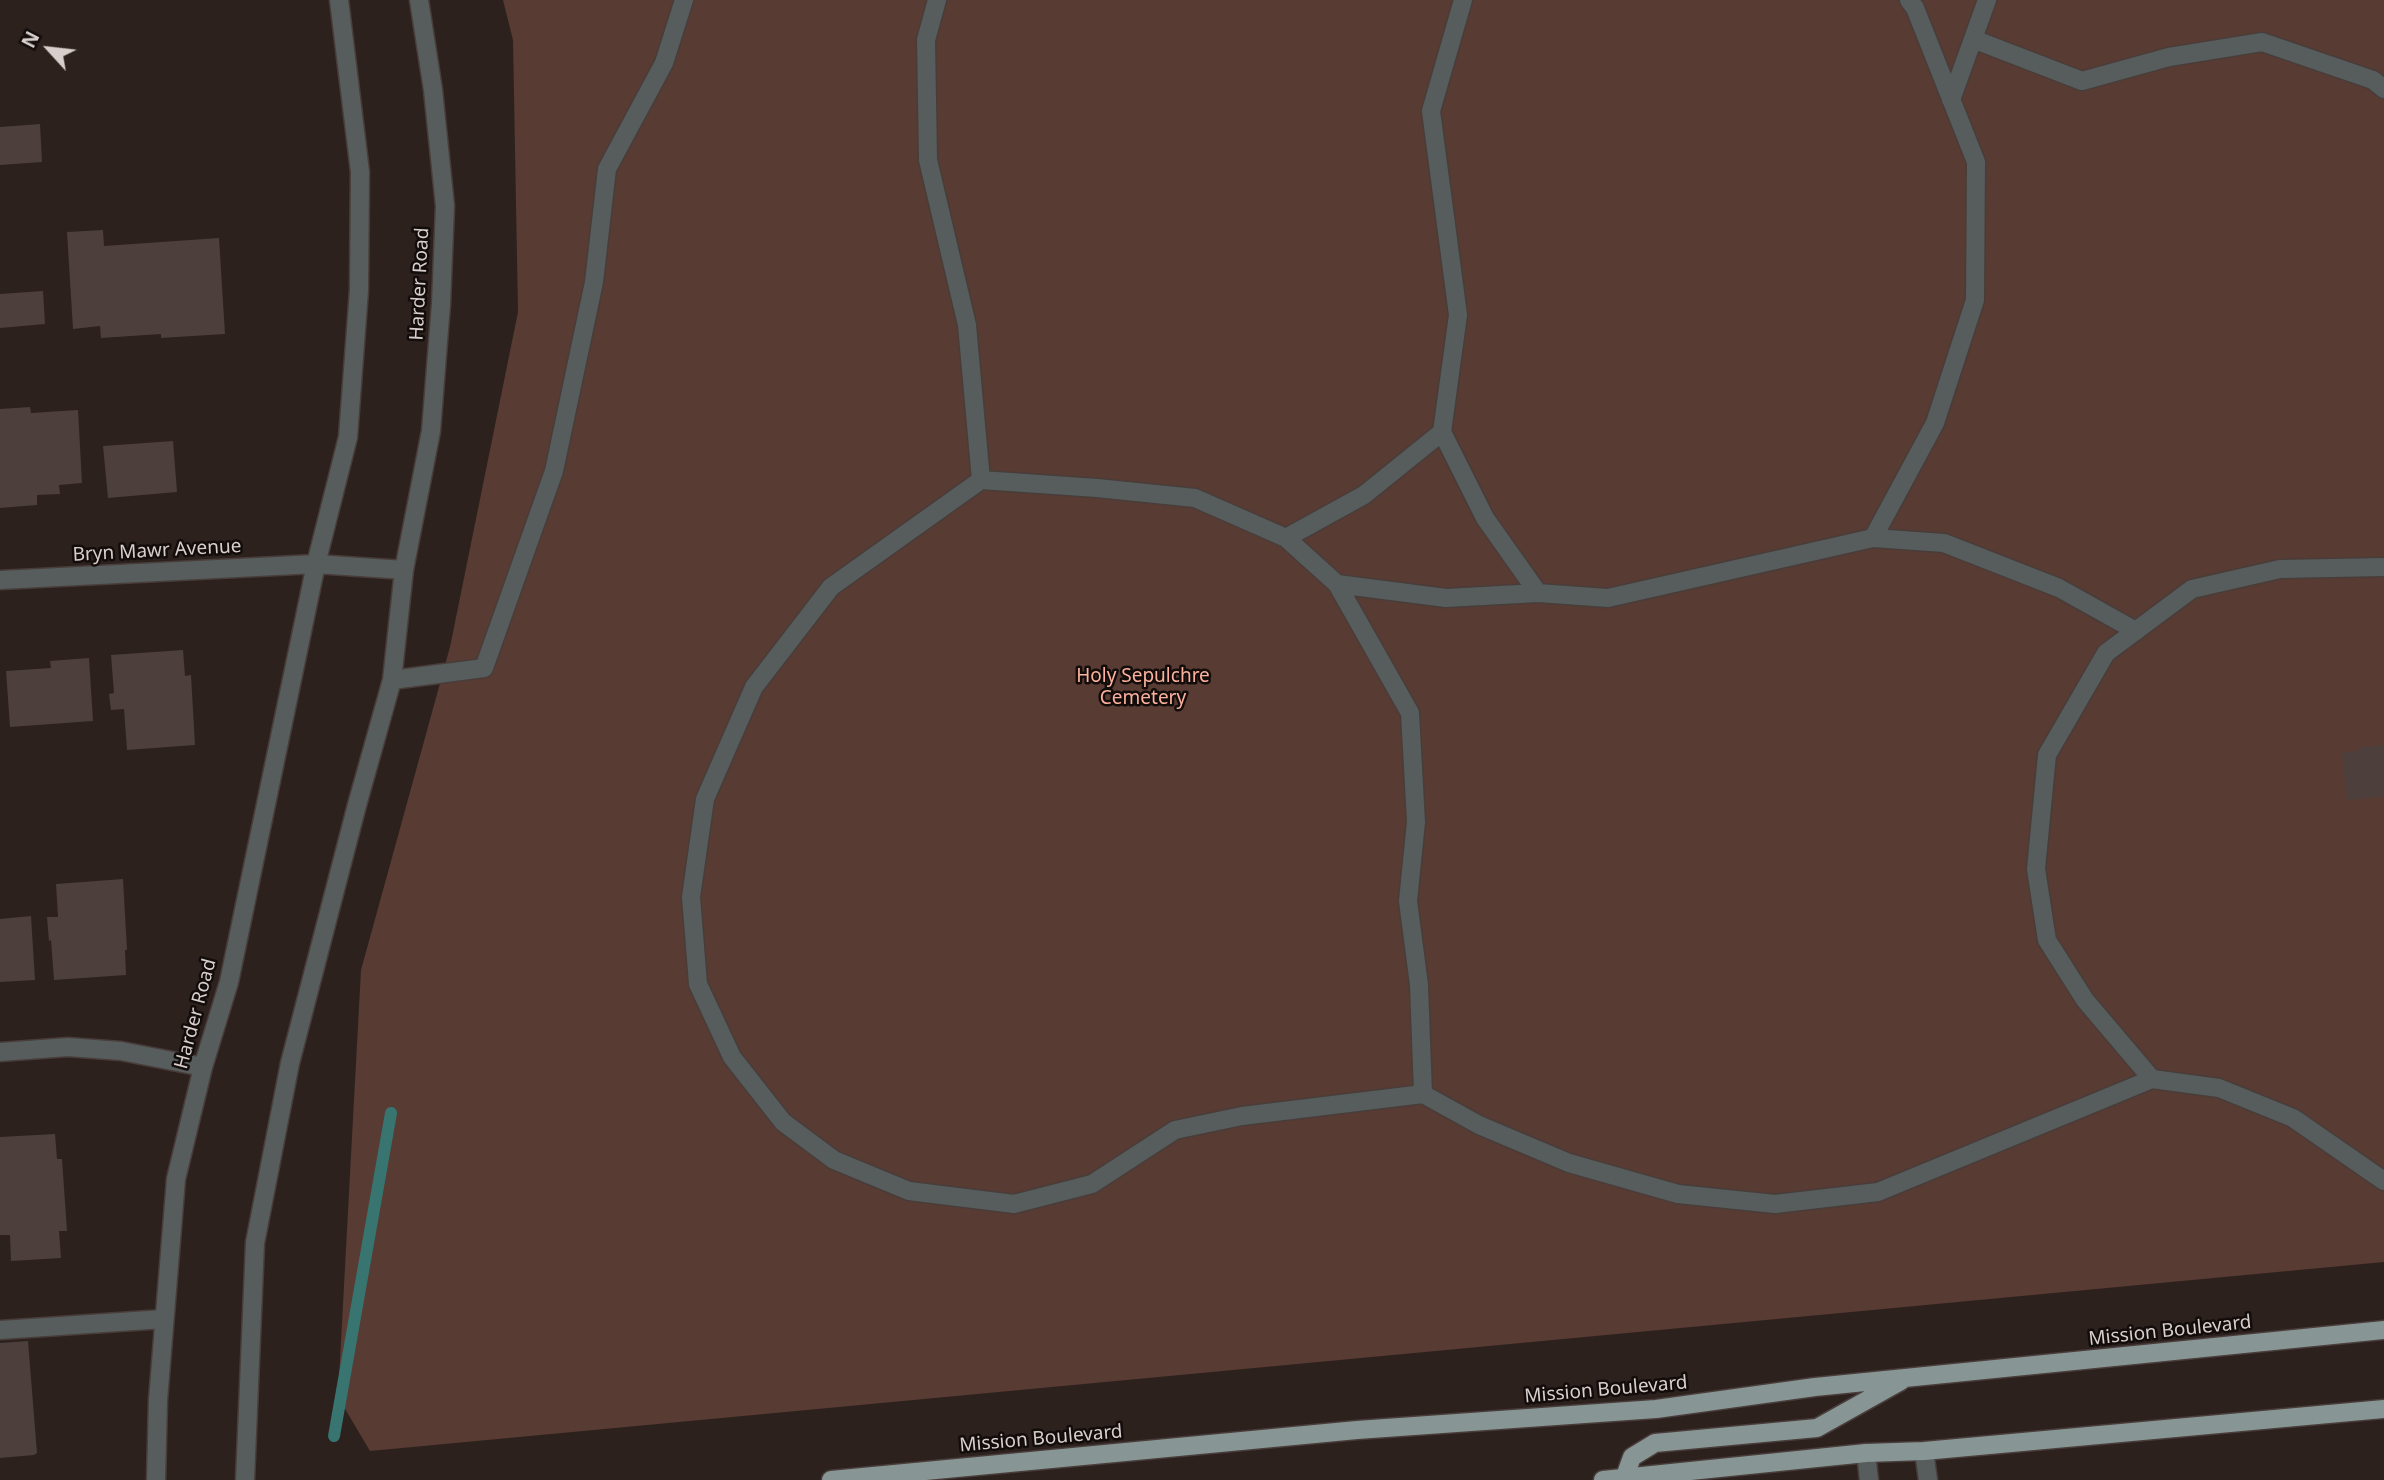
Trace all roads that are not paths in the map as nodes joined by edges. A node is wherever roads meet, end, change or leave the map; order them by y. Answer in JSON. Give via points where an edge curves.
{"nodes":[{"id":1,"x":339,"y":0,"type":"edge"},
{"id":2,"x":419,"y":0,"type":"edge"},
{"id":3,"x":684,"y":0,"type":"edge"},
{"id":4,"x":937,"y":0,"type":"edge"},
{"id":5,"x":1463,"y":0,"type":"edge"},
{"id":6,"x":1909,"y":0,"type":"edge"},
{"id":7,"x":1987,"y":0,"type":"edge"},
{"id":8,"x":1973,"y":39,"type":"junction"},
{"id":9,"x":2384,"y":89,"type":"edge"},
{"id":10,"x":1951,"y":100,"type":"junction"},
{"id":11,"x":1442,"y":432,"type":"junction"},
{"id":12,"x":981,"y":480,"type":"junction"},
{"id":13,"x":1286,"y":538,"type":"junction"},
{"id":14,"x":1873,"y":538,"type":"junction"},
{"id":15,"x":316,"y":564,"type":"junction"},
{"id":16,"x":2384,"y":566,"type":"edge"},
{"id":17,"x":404,"y":570,"type":"junction"},
{"id":18,"x":0,"y":580,"type":"edge"},
{"id":19,"x":1337,"y":584,"type":"junction"},
{"id":20,"x":1538,"y":593,"type":"junction"},
{"id":21,"x":2136,"y":631,"type":"junction"},
{"id":22,"x":392,"y":680,"type":"junction"},
{"id":23,"x":0,"y":1052,"type":"edge"},
{"id":24,"x":203,"y":1067,"type":"junction"},
{"id":25,"x":2152,"y":1079,"type":"junction"},
{"id":26,"x":1423,"y":1094,"type":"junction"},
{"id":27,"x":2384,"y":1181,"type":"edge"},
{"id":28,"x":163,"y":1319,"type":"junction"},
{"id":29,"x":2384,"y":1329,"type":"edge"},
{"id":30,"x":0,"y":1330,"type":"edge"},
{"id":31,"x":1908,"y":1377,"type":"junction"},
{"id":32,"x":2384,"y":1409,"type":"edge"},
{"id":33,"x":1924,"y":1451,"type":"junction"},
{"id":34,"x":1867,"y":1453,"type":"junction"},
{"id":35,"x":156,"y":1480,"type":"edge"},
{"id":36,"x":245,"y":1480,"type":"edge"},
{"id":37,"x":831,"y":1480,"type":"edge"},
{"id":38,"x":1603,"y":1480,"type":"edge"},
{"id":39,"x":1624,"y":1480,"type":"edge"},
{"id":40,"x":1869,"y":1480,"type":"edge"},
{"id":41,"x":1928,"y":1480,"type":"edge"}],
"edges":[{"from":1,"to":15,"type":"street","name":"Harder Road","via":[[360,172],[359,290],[348,437]]},
{"from":2,"to":17,"type":"street","name":"Harder Road","via":[[445,206],[431,431]]},
{"from":3,"to":22,"type":"street","via":[[664,63],[607,169],[594,282],[554,471],[484,667]]},
{"from":4,"to":12,"type":"street","via":[[926,40],[928,160],[967,325]]},
{"from":5,"to":11,"type":"street","via":[[1432,111],[1458,315]]},
{"from":6,"to":10,"type":"street"},
{"from":7,"to":8,"type":"street"},
{"from":8,"to":9,"type":"street","via":[[2082,81],[2169,57],[2262,42],[2373,80]]},
{"from":8,"to":10,"type":"street"},
{"from":10,"to":14,"type":"street","via":[[1976,162],[1975,300],[1935,423]]},
{"from":11,"to":13,"type":"street","via":[[1364,495]]},
{"from":11,"to":20,"type":"street","via":[[1485,518]]},
{"from":12,"to":13,"type":"street","via":[[1195,498]]},
{"from":12,"to":26,"type":"street","via":[[831,587],[754,687],[705,799],[691,897],[698,984],[733,1057],[783,1122],[834,1160],[909,1191],[1014,1203],[1091,1184],[1175,1130],[1242,1116]]},
{"from":13,"to":19,"type":"street"},
{"from":14,"to":20,"type":"street","via":[[1608,598]]},
{"from":14,"to":21,"type":"street","via":[[1944,543],[2059,587]]},
{"from":15,"to":17,"type":"street"},
{"from":15,"to":18,"type":"street","name":"Bryn Mawr Avenue"},
{"from":15,"to":24,"type":"street","name":"Harder Road","via":[[229,982]]},
{"from":16,"to":21,"type":"street","via":[[2280,569],[2192,589]]},
{"from":17,"to":22,"type":"street","name":"Harder Road"},
{"from":19,"to":20,"type":"street","via":[[1446,598]]},
{"from":19,"to":26,"type":"street","via":[[1410,713],[1416,822],[1408,901],[1419,985]]},
{"from":21,"to":25,"type":"street","via":[[2106,653],[2047,755],[2036,869],[2047,940],[2085,1000]]},
{"from":22,"to":36,"type":"street","name":"Harder Road","via":[[290,1063],[255,1243]]},
{"from":23,"to":24,"type":"street","via":[[68,1047],[121,1051]]},
{"from":24,"to":28,"type":"street","name":"Harder Road","via":[[176,1179]]},
{"from":25,"to":26,"type":"street","via":[[1878,1192],[1775,1204],[1678,1194],[1569,1163],[1479,1125]]},
{"from":25,"to":27,"type":"street","via":[[2219,1088],[2293,1118]]},
{"from":28,"to":30,"type":"street"},
{"from":28,"to":35,"type":"street","name":"Harder Road"},
{"from":29,"to":31,"type":"main road","name":"Mission Boulevard"},
{"from":31,"to":37,"type":"main road","name":"Mission Boulevard","via":[[1656,1409],[1357,1430]]},
{"from":31,"to":39,"type":"main road","via":[[1817,1428],[1655,1443],[1632,1457]]},
{"from":32,"to":33,"type":"main road"},
{"from":33,"to":34,"type":"main road"},
{"from":33,"to":41,"type":"street"},
{"from":34,"to":39,"type":"main road"},
{"from":34,"to":40,"type":"street"},
{"from":38,"to":39,"type":"main road"}]}
